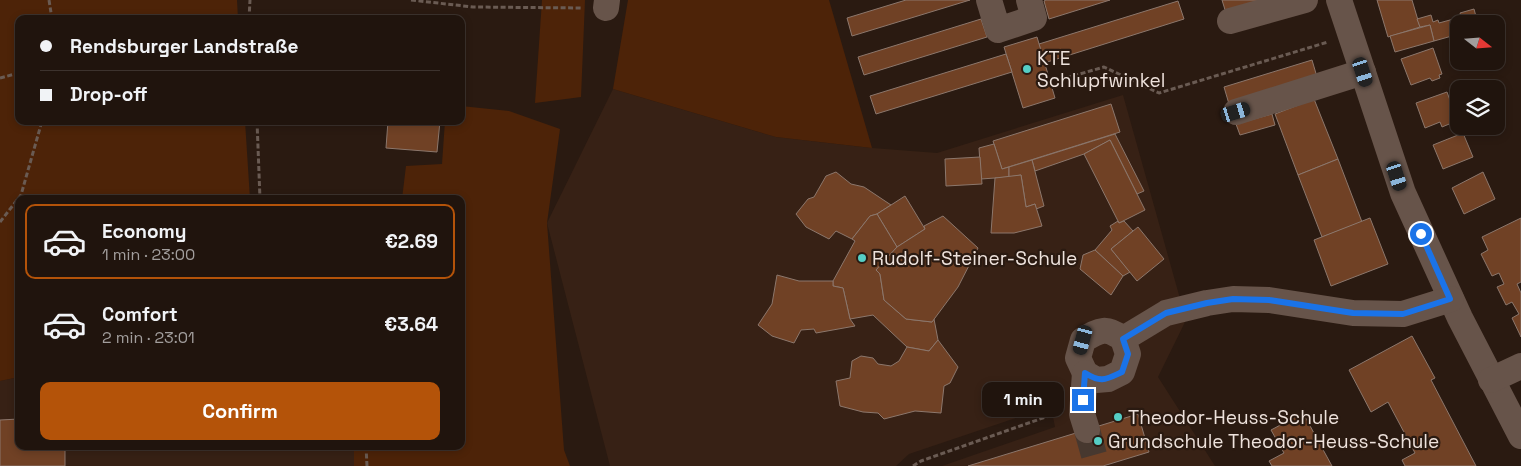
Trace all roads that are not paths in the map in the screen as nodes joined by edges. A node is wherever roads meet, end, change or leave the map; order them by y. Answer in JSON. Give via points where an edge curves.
{"nodes":[{"id":1,"x":989,"y":0,"type":"edge"},
{"id":2,"x":1029,"y":0,"type":"edge"},
{"id":3,"x":1305,"y":0,"type":"edge"},
{"id":4,"x":1339,"y":0,"type":"edge"},
{"id":5,"x":1230,"y":21,"type":"dead end"},
{"id":6,"x":1363,"y":72,"type":"junction"},
{"id":7,"x":1236,"y":112,"type":"dead end"},
{"id":8,"x":1450,"y":299,"type":"junction"},
{"id":9,"x":1521,"y":366,"type":"edge"},
{"id":10,"x":1491,"y":380,"type":"junction"},
{"id":11,"x":1087,"y":430,"type":"tunnel mouth"},
{"id":12,"x":1521,"y":436,"type":"edge"}],
"edges":[{"from":1,"to":2,"type":"street","via":[[998,30],[1034,18]]},
{"from":3,"to":5,"type":"street"},
{"from":4,"to":6,"type":"street"},
{"from":6,"to":7,"type":"street"},
{"from":6,"to":8,"type":"street","via":[[1403,193]]},
{"from":8,"to":10,"type":"street"},
{"from":8,"to":11,"type":"street","via":[[1403,314],[1353,313],[1269,300],[1233,299],[1166,313],[1123,339],[1128,354],[1122,372],[1108,379],[1096,380],[1085,373],[1082,414]]},
{"from":9,"to":10,"type":"street"},
{"from":10,"to":12,"type":"street"}]}
